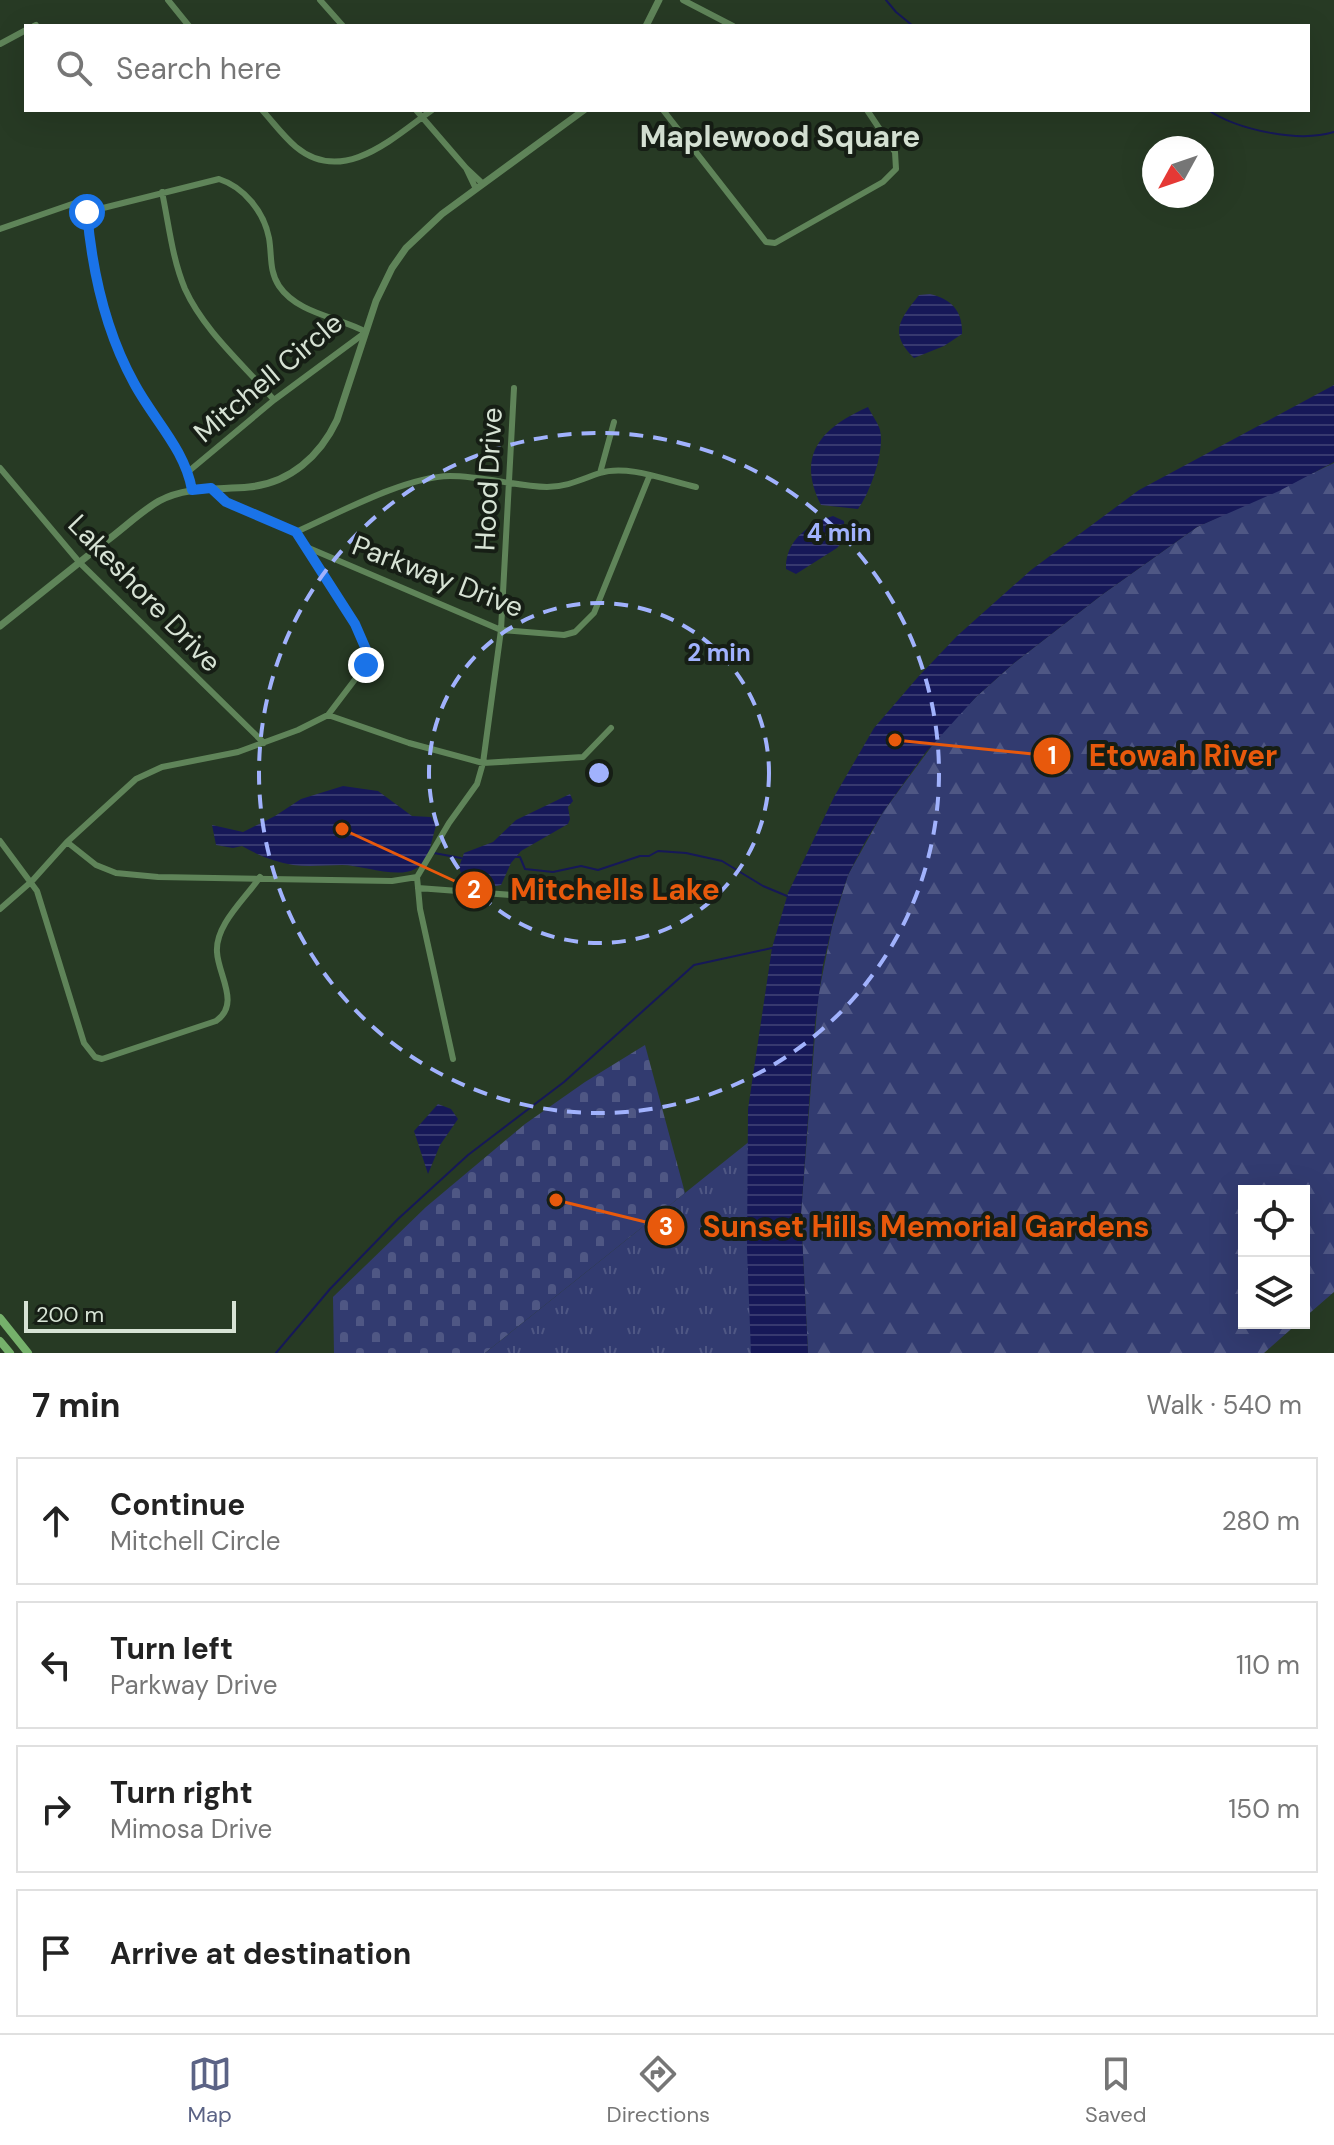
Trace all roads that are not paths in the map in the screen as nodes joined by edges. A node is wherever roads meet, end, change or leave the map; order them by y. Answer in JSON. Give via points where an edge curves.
{"nodes":[{"id":1,"x":168,"y":0,"type":"edge"},
{"id":2,"x":320,"y":0,"type":"edge"},
{"id":3,"x":659,"y":0,"type":"edge"},
{"id":4,"x":683,"y":0,"type":"edge"},
{"id":5,"x":187,"y":24,"type":"edge"},
{"id":6,"x":341,"y":24,"type":"edge"},
{"id":7,"x":647,"y":24,"type":"edge"},
{"id":8,"x":729,"y":24,"type":"edge"},
{"id":9,"x":24,"y":31,"type":"edge"},
{"id":10,"x":0,"y":44,"type":"edge"},
{"id":11,"x":264,"y":112,"type":"edge"},
{"id":12,"x":418,"y":112,"type":"edge"},
{"id":13,"x":429,"y":112,"type":"edge"},
{"id":14,"x":581,"y":112,"type":"edge"},
{"id":15,"x":665,"y":112,"type":"edge"},
{"id":16,"x":869,"y":112,"type":"edge"},
{"id":17,"x":422,"y":117,"type":"junction"},
{"id":18,"x":480,"y":186,"type":"junction"},
{"id":19,"x":162,"y":192,"type":"junction"},
{"id":20,"x":87,"y":212,"type":"junction"},
{"id":21,"x":0,"y":229,"type":"edge"},
{"id":22,"x":366,"y":332,"type":"junction"},
{"id":23,"x":514,"y":388,"type":"dead end"},
{"id":24,"x":274,"y":400,"type":"junction"},
{"id":25,"x":614,"y":422,"type":"dead end"},
{"id":26,"x":0,"y":468,"type":"edge"},
{"id":27,"x":189,"y":471,"type":"junction"},
{"id":28,"x":600,"y":473,"type":"junction"},
{"id":29,"x":649,"y":477,"type":"junction"},
{"id":30,"x":511,"y":484,"type":"junction"},
{"id":31,"x":696,"y":487,"type":"dead end"},
{"id":32,"x":211,"y":488,"type":"junction"},
{"id":33,"x":192,"y":490,"type":"junction"},
{"id":34,"x":296,"y":532,"type":"junction"},
{"id":35,"x":304,"y":546,"type":"junction"},
{"id":36,"x":80,"y":563,"type":"junction"},
{"id":37,"x":0,"y":626,"type":"edge"},
{"id":38,"x":501,"y":630,"type":"junction"},
{"id":39,"x":328,"y":715,"type":"junction"},
{"id":40,"x":611,"y":728,"type":"dead end"},
{"id":41,"x":264,"y":743,"type":"junction"},
{"id":42,"x":483,"y":763,"type":"junction"},
{"id":43,"x":0,"y":841,"type":"edge"},
{"id":44,"x":67,"y":842,"type":"junction"},
{"id":45,"x":260,"y":877,"type":"junction"},
{"id":46,"x":417,"y":877,"type":"junction"},
{"id":47,"x":32,"y":881,"type":"junction"},
{"id":48,"x":418,"y":888,"type":"junction"},
{"id":49,"x":525,"y":896,"type":"dead end"},
{"id":50,"x":0,"y":909,"type":"edge"},
{"id":51,"x":453,"y":1059,"type":"dead end"},
{"id":52,"x":0,"y":1318,"type":"edge"},
{"id":53,"x":0,"y":1341,"type":"edge"},
{"id":54,"x":10,"y":1353,"type":"edge"},
{"id":55,"x":28,"y":1353,"type":"edge"}],
"edges":[{"from":1,"to":5,"type":"street"},
{"from":2,"to":6,"type":"street"},
{"from":3,"to":7,"type":"street"},
{"from":4,"to":8,"type":"street"},
{"from":9,"to":10,"type":"street"},
{"from":11,"to":17,"type":"street","via":[[297,148],[321,161],[339,163],[365,156]]},
{"from":12,"to":17,"type":"street"},
{"from":13,"to":17,"type":"street"},
{"from":14,"to":18,"type":"street"},
{"from":15,"to":16,"type":"street","via":[[766,242],[775,243],[883,182],[896,169],[895,152]]},
{"from":17,"to":18,"type":"street"},
{"from":18,"to":22,"type":"street","via":[[426,227],[401,254],[379,293]]},
{"from":19,"to":20,"type":"street","name":"Mitchell Circle"},
{"from":19,"to":22,"type":"street","name":"Mitchell Circle","via":[[219,179],[232,183],[262,218],[279,287],[317,315]]},
{"from":19,"to":24,"type":"street","via":[[185,288],[213,332]]},
{"from":20,"to":21,"type":"street","via":[[75,203]]},
{"from":20,"to":27,"type":"street","name":"Mitchell Circle","via":[[96,276],[119,350]]},
{"from":22,"to":24,"type":"street","name":"Mitchell Circle"},
{"from":22,"to":32,"type":"street","via":[[337,420],[318,452],[271,482]]},
{"from":23,"to":30,"type":"street","name":"Hood Drive"},
{"from":24,"to":27,"type":"street","name":"Mitchell Circle"},
{"from":25,"to":28,"type":"street"},
{"from":26,"to":36,"type":"street","name":"Lakeshore Drive"},
{"from":27,"to":33,"type":"street","name":"Mitchell Circle"},
{"from":28,"to":29,"type":"street"},
{"from":28,"to":30,"type":"street","via":[[549,487]]},
{"from":29,"to":31,"type":"street"},
{"from":29,"to":38,"type":"street","name":"Parkway Drive","via":[[594,613],[584,625],[564,635]]},
{"from":30,"to":34,"type":"street","via":[[449,476],[425,481]]},
{"from":30,"to":38,"type":"street","name":"Hood Drive"},
{"from":32,"to":33,"type":"street"},
{"from":32,"to":34,"type":"street","via":[[226,502]]},
{"from":33,"to":36,"type":"street","via":[[157,502]]},
{"from":34,"to":35,"type":"street"},
{"from":35,"to":38,"type":"street","name":"Parkway Drive"},
{"from":35,"to":39,"type":"street","via":[[355,624],[368,654],[366,665]]},
{"from":36,"to":37,"type":"street"},
{"from":36,"to":41,"type":"street","name":"Lakeshore Drive"},
{"from":38,"to":42,"type":"street","name":"Hood Drive"},
{"from":39,"to":41,"type":"street"},
{"from":39,"to":42,"type":"street"},
{"from":40,"to":42,"type":"street","via":[[583,757]]},
{"from":41,"to":44,"type":"street","via":[[154,769]]},
{"from":42,"to":46,"type":"street","via":[[477,784]]},
{"from":43,"to":47,"type":"street"},
{"from":44,"to":45,"type":"street","via":[[116,873]]},
{"from":44,"to":47,"type":"street"},
{"from":45,"to":46,"type":"street"},
{"from":45,"to":47,"type":"street","via":[[220,931],[216,950],[229,1001],[225,1015],[102,1059],[88,1051],[74,1016]]},
{"from":46,"to":48,"type":"street"},
{"from":47,"to":50,"type":"street"},
{"from":48,"to":49,"type":"street"},
{"from":48,"to":51,"type":"street"},
{"from":52,"to":55,"type":"main road"},
{"from":53,"to":54,"type":"main road"}]}
